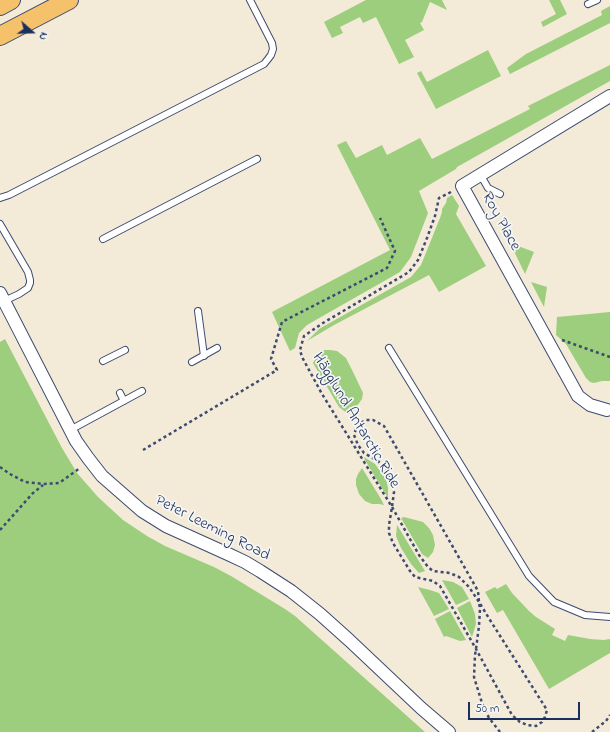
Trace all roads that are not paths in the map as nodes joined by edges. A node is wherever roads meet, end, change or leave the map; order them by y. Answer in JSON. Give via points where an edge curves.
{"nodes":[{"id":1,"x":11,"y":0,"type":"edge"},
{"id":2,"x":69,"y":0,"type":"edge"},
{"id":3,"x":250,"y":0,"type":"edge"},
{"id":4,"x":597,"y":0,"type":"edge"},
{"id":5,"x":588,"y":4,"type":"dead end"},
{"id":6,"x":0,"y":6,"type":"edge"},
{"id":7,"x":0,"y":36,"type":"edge"},
{"id":8,"x":610,"y":96,"type":"edge"},
{"id":9,"x":257,"y":159,"type":"dead end"},
{"id":10,"x":480,"y":174,"type":"junction"},
{"id":11,"x":500,"y":194,"type":"dead end"},
{"id":12,"x":9,"y":195,"type":"junction"},
{"id":13,"x":0,"y":198,"type":"edge"},
{"id":14,"x":0,"y":204,"type":"edge"},
{"id":15,"x":0,"y":224,"type":"edge"},
{"id":16,"x":103,"y":239,"type":"dead end"},
{"id":17,"x":3,"y":302,"type":"edge"},
{"id":18,"x":198,"y":311,"type":"dead end"},
{"id":19,"x":218,"y":348,"type":"dead end"},
{"id":20,"x":389,"y":348,"type":"dead end"},
{"id":21,"x":125,"y":350,"type":"dead end"},
{"id":22,"x":204,"y":356,"type":"junction"},
{"id":23,"x":103,"y":361,"type":"dead end"},
{"id":24,"x":192,"y":362,"type":"dead end"},
{"id":25,"x":142,"y":391,"type":"dead end"},
{"id":26,"x":120,"y":393,"type":"dead end"},
{"id":27,"x":124,"y":401,"type":"junction"},
{"id":28,"x":607,"y":410,"type":"dead end"},
{"id":29,"x":70,"y":430,"type":"junction"},
{"id":30,"x":610,"y":617,"type":"edge"},
{"id":31,"x":449,"y":732,"type":"edge"}],
"edges":[{"from":1,"to":6,"type":"main road"},
{"from":2,"to":7,"type":"main road"},
{"from":3,"to":12,"type":"lane","via":[[272,43],[273,50],[264,64]]},
{"from":4,"to":5,"type":"lane"},
{"from":8,"to":10,"type":"street","name":"Roy Place"},
{"from":9,"to":16,"type":"lane"},
{"from":10,"to":11,"type":"lane","via":[[488,188]]},
{"from":10,"to":28,"type":"street","name":"Roy Place","via":[[462,186],[578,396],[590,405]]},
{"from":12,"to":13,"type":"lane"},
{"from":12,"to":14,"type":"lane"},
{"from":15,"to":17,"type":"lane","via":[[28,272],[30,283],[28,288]]},
{"from":17,"to":29,"type":"street","name":"Peter Leeming Road"},
{"from":18,"to":22,"type":"lane"},
{"from":19,"to":22,"type":"lane"},
{"from":20,"to":30,"type":"lane","via":[[529,576],[554,602],[585,615]]},
{"from":21,"to":23,"type":"lane"},
{"from":22,"to":24,"type":"lane"},
{"from":25,"to":27,"type":"lane"},
{"from":26,"to":27,"type":"lane"},
{"from":27,"to":29,"type":"lane"},
{"from":29,"to":31,"type":"street","name":"Peter Leeming Road","via":[[102,476],[142,511],[166,526],[245,562],[291,591],[320,614]]}]}
